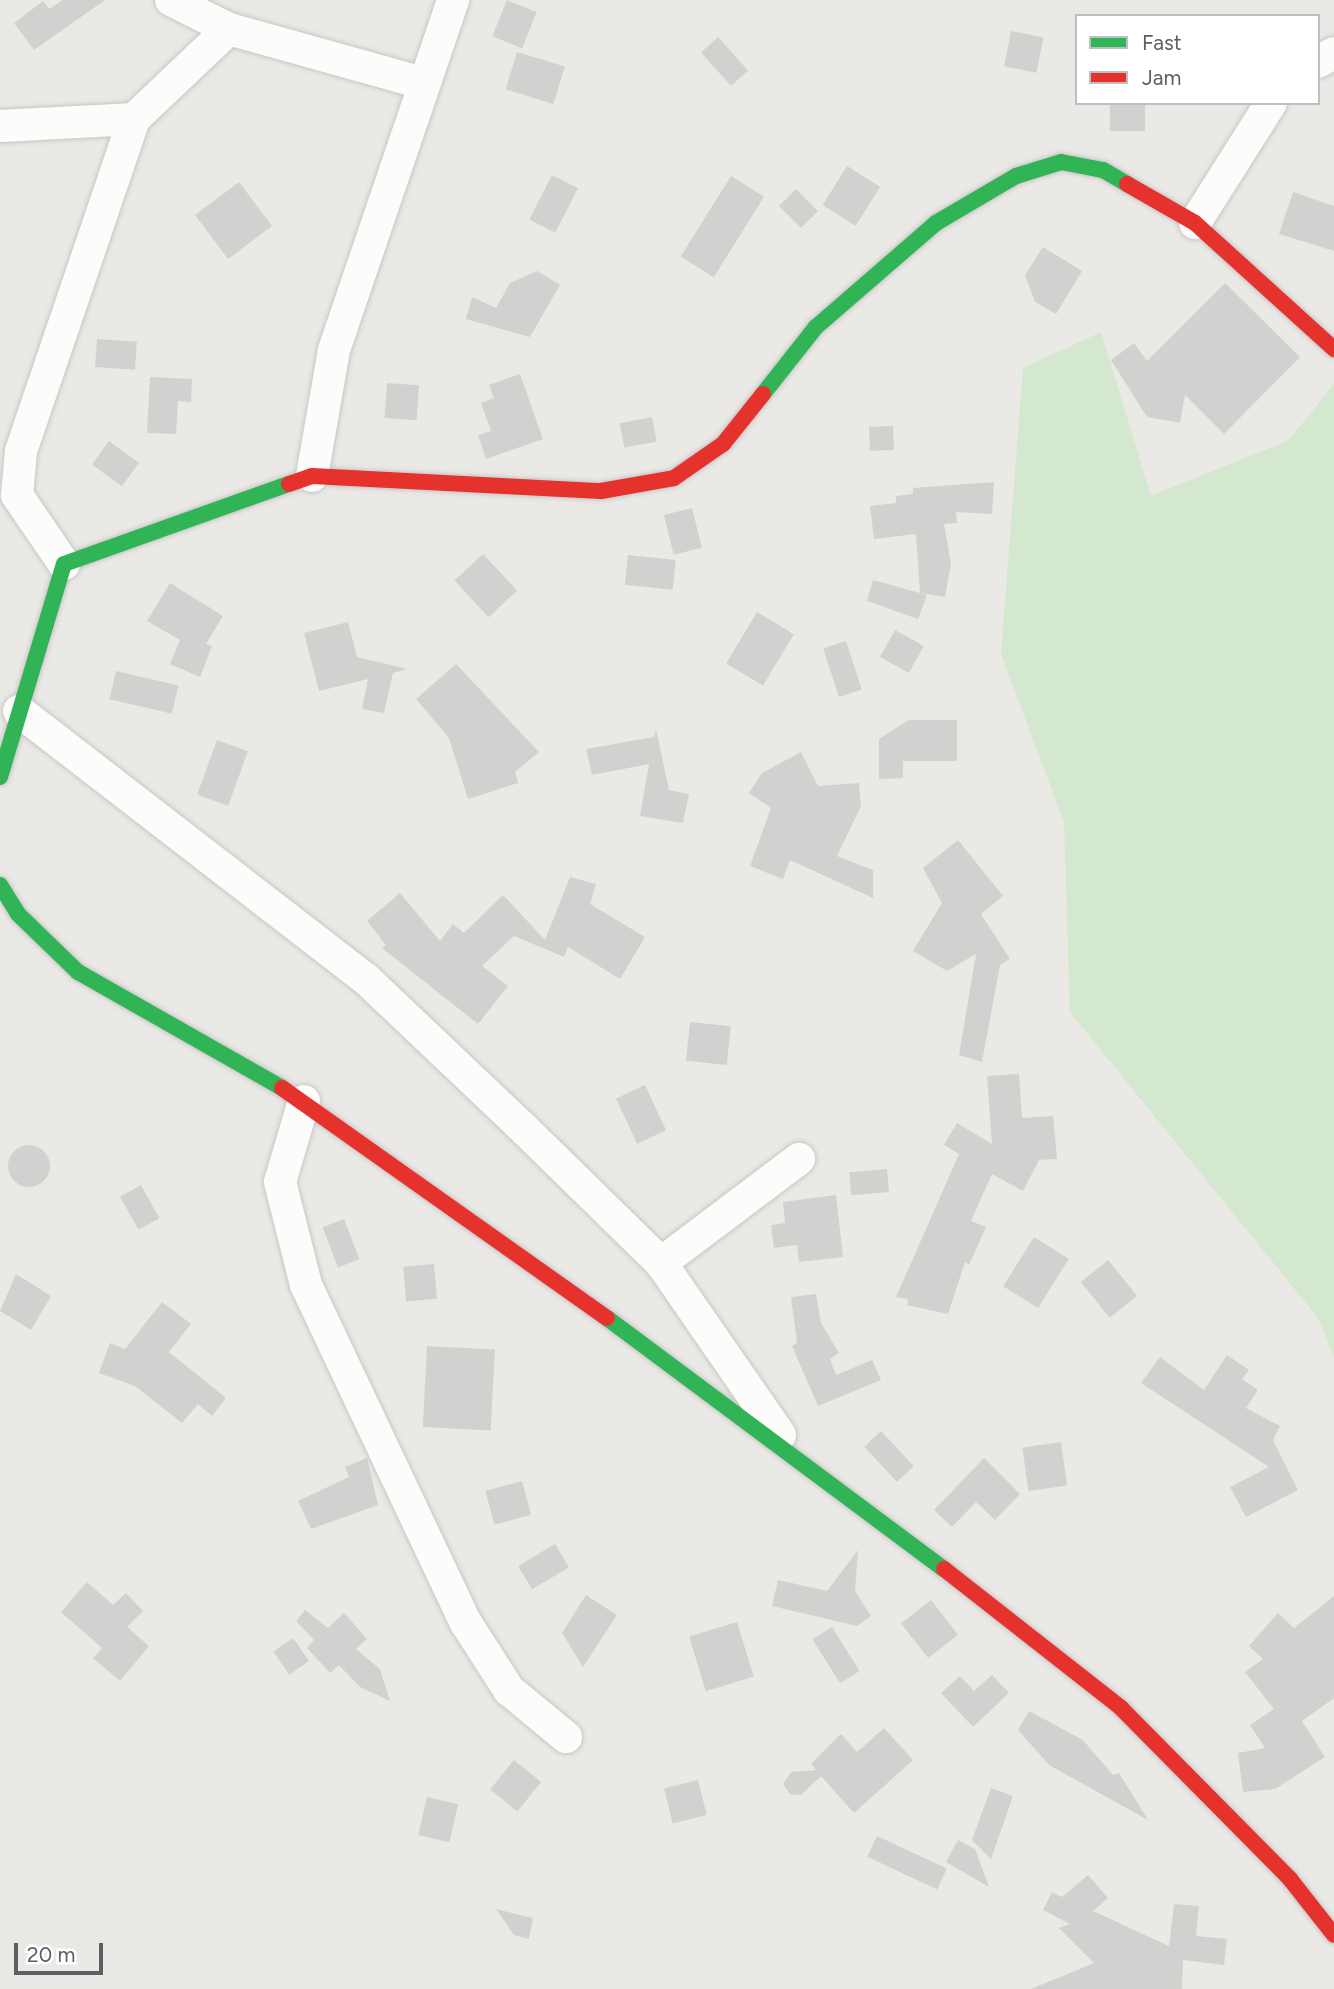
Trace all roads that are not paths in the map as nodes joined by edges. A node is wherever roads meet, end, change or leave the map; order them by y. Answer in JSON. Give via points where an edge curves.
{"nodes":[{"id":1,"x":171,"y":0,"type":"edge"},
{"id":2,"x":453,"y":0,"type":"edge"},
{"id":3,"x":229,"y":29,"type":"junction"},
{"id":4,"x":422,"y":83,"type":"junction"},
{"id":5,"x":1270,"y":105,"type":"edge"},
{"id":6,"x":134,"y":119,"type":"junction"},
{"id":7,"x":0,"y":126,"type":"edge"},
{"id":8,"x":1195,"y":223,"type":"junction"},
{"id":9,"x":1334,"y":349,"type":"edge"},
{"id":10,"x":313,"y":476,"type":"junction"},
{"id":11,"x":64,"y":564,"type":"junction"},
{"id":12,"x":19,"y":711,"type":"junction"},
{"id":13,"x":0,"y":777,"type":"edge"},
{"id":14,"x":0,"y":885,"type":"edge"},
{"id":15,"x":304,"y":1101,"type":"junction"},
{"id":16,"x":799,"y":1159,"type":"dead end"},
{"id":17,"x":661,"y":1264,"type":"junction"},
{"id":18,"x":789,"y":1448,"type":"junction"},
{"id":19,"x":566,"y":1737,"type":"dead end"},
{"id":20,"x":1334,"y":1935,"type":"edge"}],
"edges":[{"from":1,"to":3,"type":"street"},
{"from":2,"to":4,"type":"street"},
{"from":3,"to":4,"type":"street"},
{"from":3,"to":6,"type":"street"},
{"from":4,"to":10,"type":"street","via":[[334,350]]},
{"from":5,"to":8,"type":"street"},
{"from":6,"to":7,"type":"street"},
{"from":6,"to":11,"type":"street","via":[[21,451],[17,495]]},
{"from":8,"to":9,"type":"street"},
{"from":8,"to":10,"type":"street","via":[[1085,162],[1016,176],[936,223],[816,327],[723,444],[674,478],[601,491]]},
{"from":10,"to":11,"type":"street"},
{"from":11,"to":12,"type":"street"},
{"from":12,"to":13,"type":"street"},
{"from":12,"to":17,"type":"street","via":[[366,979]]},
{"from":14,"to":15,"type":"street","via":[[18,915],[78,972]]},
{"from":15,"to":18,"type":"street"},
{"from":15,"to":19,"type":"street","via":[[280,1182],[306,1285],[466,1623],[509,1690]]},
{"from":16,"to":17,"type":"street"},
{"from":17,"to":18,"type":"street"},
{"from":18,"to":20,"type":"street","via":[[1121,1709],[1290,1879]]}]}
